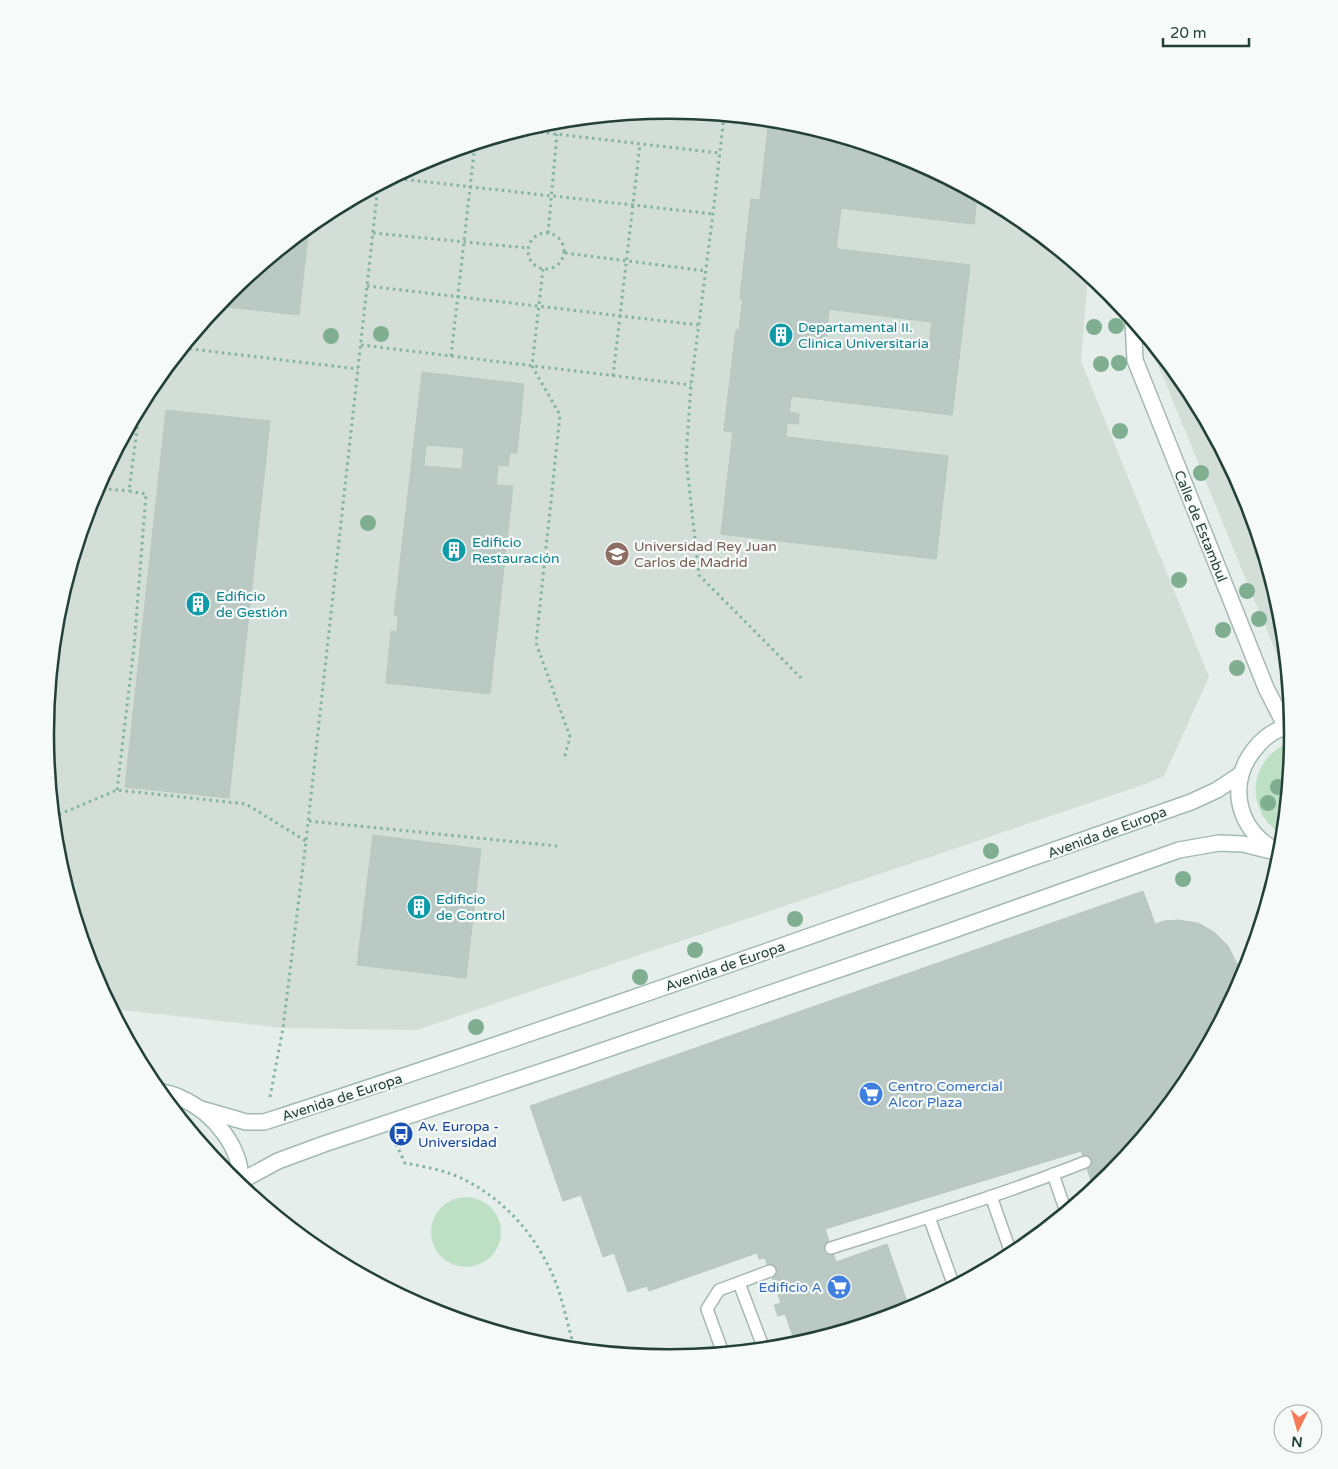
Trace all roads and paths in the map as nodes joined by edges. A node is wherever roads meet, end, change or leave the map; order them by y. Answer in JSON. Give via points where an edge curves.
{"nodes":[{"id":1,"x":723,"y":122,"type":"edge"},
{"id":2,"x":543,"y":132,"type":"edge"},
{"id":3,"x":557,"y":134,"type":"junction"},
{"id":4,"x":640,"y":144,"type":"junction"},
{"id":5,"x":474,"y":151,"type":"edge"},
{"id":6,"x":720,"y":153,"type":"junction"},
{"id":7,"x":405,"y":179,"type":"edge"},
{"id":8,"x":470,"y":187,"type":"junction"},
{"id":9,"x":377,"y":194,"type":"edge"},
{"id":10,"x":551,"y":196,"type":"junction"},
{"id":11,"x":633,"y":205,"type":"junction"},
{"id":12,"x":713,"y":214,"type":"junction"},
{"id":13,"x":372,"y":233,"type":"junction"},
{"id":14,"x":548,"y":233,"type":"junction"},
{"id":15,"x":464,"y":242,"type":"junction"},
{"id":16,"x":528,"y":248,"type":"junction"},
{"id":17,"x":565,"y":254,"type":"junction"},
{"id":18,"x":626,"y":261,"type":"junction"},
{"id":19,"x":543,"y":269,"type":"junction"},
{"id":20,"x":706,"y":271,"type":"junction"},
{"id":21,"x":367,"y":286,"type":"junction"},
{"id":22,"x":458,"y":297,"type":"junction"},
{"id":23,"x":539,"y":307,"type":"junction"},
{"id":24,"x":620,"y":316,"type":"junction"},
{"id":25,"x":698,"y":325,"type":"junction"},
{"id":26,"x":1134,"y":331,"type":"edge"},
{"id":27,"x":360,"y":345,"type":"junction"},
{"id":28,"x":190,"y":349,"type":"edge"},
{"id":29,"x":451,"y":356,"type":"junction"},
{"id":30,"x":532,"y":366,"type":"junction"},
{"id":31,"x":358,"y":369,"type":"junction"},
{"id":32,"x":613,"y":376,"type":"junction"},
{"id":33,"x":691,"y":385,"type":"junction"},
{"id":34,"x":138,"y":424,"type":"edge"},
{"id":35,"x":105,"y":489,"type":"edge"},
{"id":36,"x":130,"y":491,"type":"junction"},
{"id":37,"x":801,"y":678,"type":"dead end"},
{"id":38,"x":1284,"y":717,"type":"edge"},
{"id":39,"x":1284,"y":728,"type":"edge"},
{"id":40,"x":564,"y":759,"type":"dead end"},
{"id":41,"x":1241,"y":774,"type":"junction"},
{"id":42,"x":117,"y":790,"type":"junction"},
{"id":43,"x":59,"y":814,"type":"edge"},
{"id":44,"x":308,"y":821,"type":"junction"},
{"id":45,"x":306,"y":841,"type":"junction"},
{"id":46,"x":557,"y":846,"type":"dead end"},
{"id":47,"x":1273,"y":849,"type":"edge"},
{"id":48,"x":1273,"y":851,"type":"edge"},
{"id":49,"x":170,"y":1094,"type":"edge"},
{"id":50,"x":201,"y":1109,"type":"junction"},
{"id":51,"x":264,"y":1122,"type":"junction"},
{"id":52,"x":396,"y":1144,"type":"dead end"},
{"id":53,"x":1085,"y":1162,"type":"dead end"},
{"id":54,"x":1054,"y":1174,"type":"junction"},
{"id":55,"x":239,"y":1175,"type":"edge"},
{"id":56,"x":246,"y":1181,"type":"edge"},
{"id":57,"x":991,"y":1196,"type":"junction"},
{"id":58,"x":1064,"y":1206,"type":"edge"},
{"id":59,"x":929,"y":1217,"type":"junction"},
{"id":60,"x":1009,"y":1247,"type":"edge"},
{"id":61,"x":831,"y":1248,"type":"dead end"},
{"id":62,"x":770,"y":1272,"type":"dead end"},
{"id":63,"x":952,"y":1280,"type":"edge"},
{"id":64,"x":739,"y":1283,"type":"junction"},
{"id":65,"x":574,"y":1342,"type":"edge"},
{"id":66,"x":761,"y":1342,"type":"edge"},
{"id":67,"x":721,"y":1347,"type":"edge"}],
"edges":[{"from":1,"to":6,"type":"path"},
{"from":2,"to":3,"type":"path"},
{"from":3,"to":4,"type":"path"},
{"from":3,"to":10,"type":"path"},
{"from":4,"to":6,"type":"path"},
{"from":4,"to":11,"type":"path"},
{"from":5,"to":8,"type":"path"},
{"from":6,"to":12,"type":"path"},
{"from":7,"to":8,"type":"path"},
{"from":8,"to":10,"type":"path"},
{"from":8,"to":15,"type":"path"},
{"from":9,"to":13,"type":"path"},
{"from":10,"to":11,"type":"path"},
{"from":10,"to":14,"type":"path"},
{"from":11,"to":12,"type":"path"},
{"from":11,"to":18,"type":"path"},
{"from":12,"to":20,"type":"path"},
{"from":13,"to":15,"type":"path"},
{"from":13,"to":21,"type":"path"},
{"from":14,"to":16,"type":"path","via":[[533,239]]},
{"from":14,"to":17,"type":"path","via":[[559,237]]},
{"from":15,"to":16,"type":"path"},
{"from":15,"to":22,"type":"path"},
{"from":16,"to":19,"type":"path","via":[[533,264]]},
{"from":17,"to":18,"type":"path"},
{"from":17,"to":19,"type":"path","via":[[559,264]]},
{"from":18,"to":20,"type":"path"},
{"from":18,"to":24,"type":"path"},
{"from":19,"to":23,"type":"path"},
{"from":20,"to":25,"type":"path"},
{"from":21,"to":22,"type":"path"},
{"from":21,"to":27,"type":"path"},
{"from":22,"to":23,"type":"path"},
{"from":22,"to":29,"type":"path"},
{"from":23,"to":24,"type":"path"},
{"from":23,"to":30,"type":"path"},
{"from":24,"to":25,"type":"path"},
{"from":24,"to":32,"type":"path"},
{"from":25,"to":33,"type":"path"},
{"from":26,"to":38,"type":"street","name":"Calle de Estambul","via":[[1135,360],[1266,688]]},
{"from":27,"to":29,"type":"path"},
{"from":27,"to":31,"type":"path"},
{"from":28,"to":31,"type":"path"},
{"from":29,"to":30,"type":"path"},
{"from":30,"to":32,"type":"path"},
{"from":30,"to":40,"type":"path","via":[[560,415],[536,643],[570,737]]},
{"from":31,"to":44,"type":"path"},
{"from":32,"to":33,"type":"path"},
{"from":33,"to":37,"type":"path","via":[[686,458],[699,574]]},
{"from":34,"to":36,"type":"path"},
{"from":35,"to":36,"type":"path"},
{"from":36,"to":42,"type":"path","via":[[146,494],[134,647]]},
{"from":39,"to":41,"type":"street","via":[[1266,737],[1250,753]]},
{"from":41,"to":47,"type":"street","via":[[1238,793],[1242,812],[1250,829]]},
{"from":41,"to":51,"type":"street","name":"Avenida de Europa","via":[[1191,802],[936,893]]},
{"from":42,"to":43,"type":"path"},
{"from":42,"to":45,"type":"path","via":[[246,804]]},
{"from":44,"to":45,"type":"path"},
{"from":44,"to":46,"type":"path"},
{"from":45,"to":51,"type":"path","via":[[283,1028]]},
{"from":48,"to":56,"type":"street","via":[[1219,842],[1179,850],[324,1144],[278,1162]]},
{"from":49,"to":50,"type":"street"},
{"from":50,"to":51,"type":"street","name":"Avenida de Europa","via":[[246,1122]]},
{"from":50,"to":55,"type":"street","via":[[226,1137],[235,1153]]},
{"from":52,"to":65,"type":"path","via":[[405,1162],[466,1180],[497,1200],[525,1228],[546,1259]]},
{"from":53,"to":54,"type":"lane"},
{"from":54,"to":57,"type":"lane"},
{"from":54,"to":58,"type":"lane"},
{"from":57,"to":59,"type":"lane"},
{"from":57,"to":60,"type":"lane"},
{"from":59,"to":61,"type":"lane"},
{"from":59,"to":63,"type":"lane"},
{"from":62,"to":64,"type":"lane"},
{"from":64,"to":66,"type":"lane"},
{"from":64,"to":67,"type":"lane","via":[[719,1290],[707,1309]]}]}
